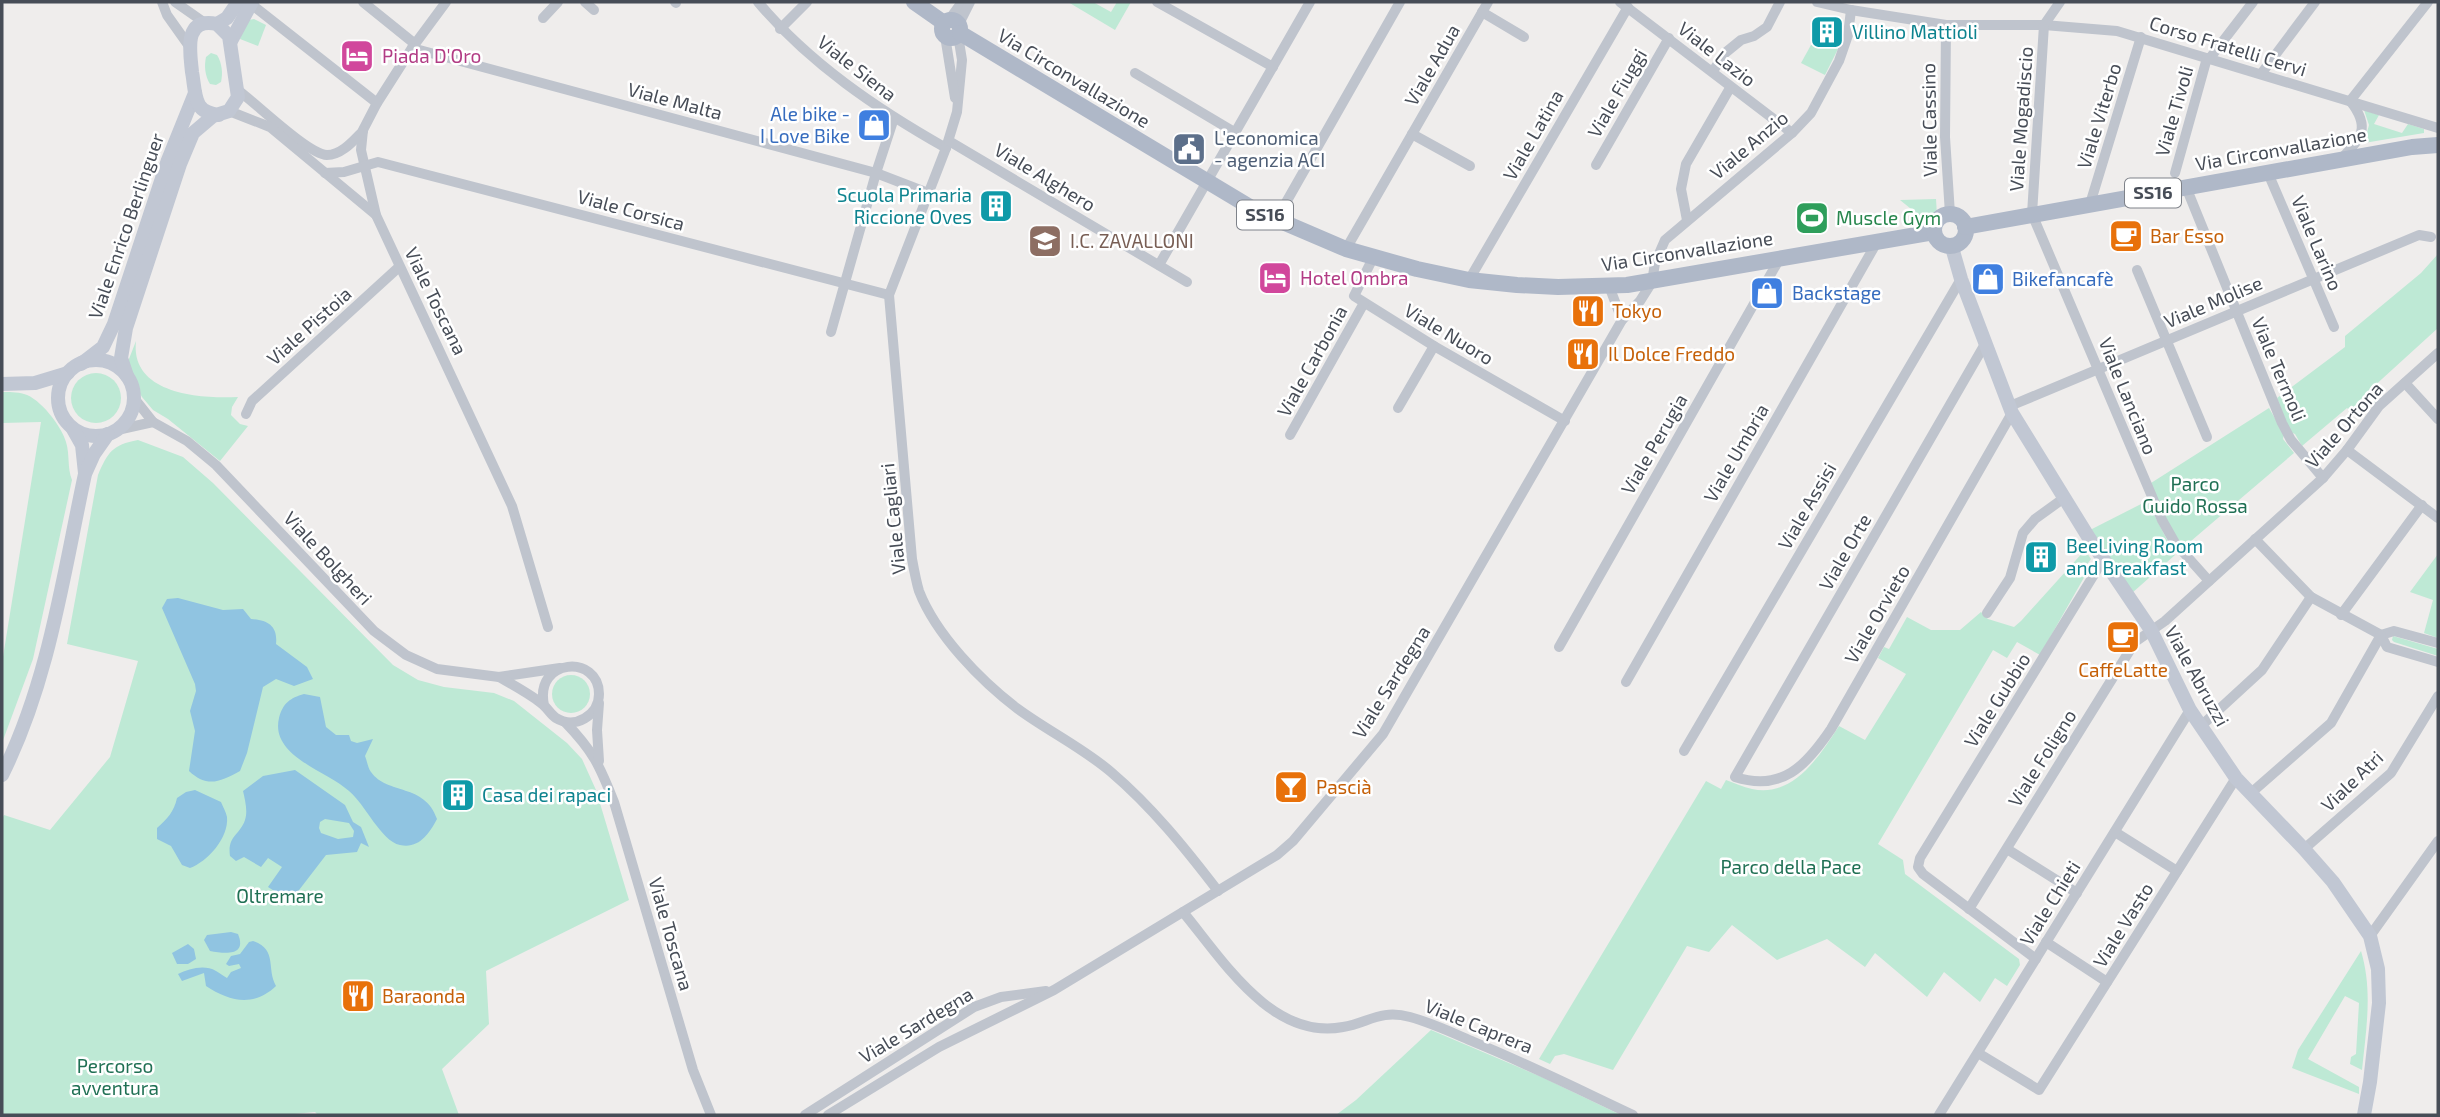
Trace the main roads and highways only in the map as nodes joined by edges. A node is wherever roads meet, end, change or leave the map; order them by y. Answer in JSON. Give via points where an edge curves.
{"nodes":[{"id":1,"x":247,"y":2,"type":"edge"},
{"id":2,"x":915,"y":2,"type":"edge"},
{"id":3,"x":211,"y":23,"type":"junction"},
{"id":4,"x":231,"y":41,"type":"junction"},
{"id":5,"x":195,"y":93,"type":"junction"},
{"id":6,"x":224,"y":113,"type":"junction"},
{"id":7,"x":2438,"y":145,"type":"edge"},
{"id":8,"x":1965,"y":226,"type":"junction"},
{"id":9,"x":1934,"y":232,"type":"junction"},
{"id":10,"x":1953,"y":246,"type":"junction"},
{"id":11,"x":81,"y":364,"type":"junction"},
{"id":12,"x":68,"y":373,"type":"junction"},
{"id":13,"x":127,"y":376,"type":"junction"},
{"id":14,"x":35,"y":383,"type":"junction"},
{"id":15,"x":2,"y":384,"type":"edge"},
{"id":16,"x":61,"y":412,"type":"junction"},
{"id":17,"x":72,"y":428,"type":"junction"},
{"id":18,"x":113,"y":432,"type":"junction"},
{"id":19,"x":85,"y":474,"type":"junction"},
{"id":20,"x":2,"y":775,"type":"edge"},
{"id":21,"x":2364,"y":1115,"type":"edge"}],
"edges":[{"from":1,"to":3,"type":"main road","via":[[227,18]]},
{"from":1,"to":4,"type":"main road"},
{"from":2,"to":9,"type":"main road","name":"Via Circonvallazione","number":"SS16","via":[[1207,183],[1276,220],[1373,258],[1469,280],[1544,286],[1652,282]]},
{"from":3,"to":4,"type":"main road","via":[[226,31]]},
{"from":3,"to":5,"type":"main road","via":[[193,32],[189,46]]},
{"from":4,"to":6,"type":"main road","via":[[239,91],[237,102]]},
{"from":5,"to":6,"type":"main road","via":[[202,109]]},
{"from":5,"to":11,"type":"main road","name":"Viale Enrico Berlinguer","via":[[114,324],[103,347]]},
{"from":6,"to":13,"type":"main road","name":"Viale Enrico Berlinguer","via":[[212,116],[193,132],[180,164],[126,328],[121,358]]},
{"from":7,"to":8,"type":"main road","name":"Via Circonvallazione","number":"SS16"},
{"from":8,"to":9,"type":"main road","via":[[1960,218],[1945,215]]},
{"from":8,"to":10,"type":"main road","via":[[1965,236]]},
{"from":9,"to":10,"type":"main road","via":[[1943,245]]},
{"from":10,"to":21,"type":"main road","name":"Viale Abruzzi","via":[[1961,279],[2011,409],[2151,630],[2190,710],[2236,778],[2333,882],[2370,936],[2378,969],[2379,1003]]},
{"from":11,"to":12,"type":"main road"},
{"from":11,"to":13,"type":"main road","via":[[101,361]]},
{"from":12,"to":14,"type":"main road"},
{"from":12,"to":16,"type":"main road","via":[[59,391]]},
{"from":13,"to":18,"type":"main road","via":[[134,398],[132,410]]},
{"from":14,"to":15,"type":"main road"},
{"from":14,"to":16,"type":"main road"},
{"from":16,"to":17,"type":"main road"},
{"from":17,"to":18,"type":"main road","via":[[89,436]]},
{"from":17,"to":19,"type":"main road","via":[[82,445]]},
{"from":18,"to":19,"type":"main road","via":[[94,454]]},
{"from":19,"to":20,"type":"main road","via":[[45,658],[29,716]]}]}
